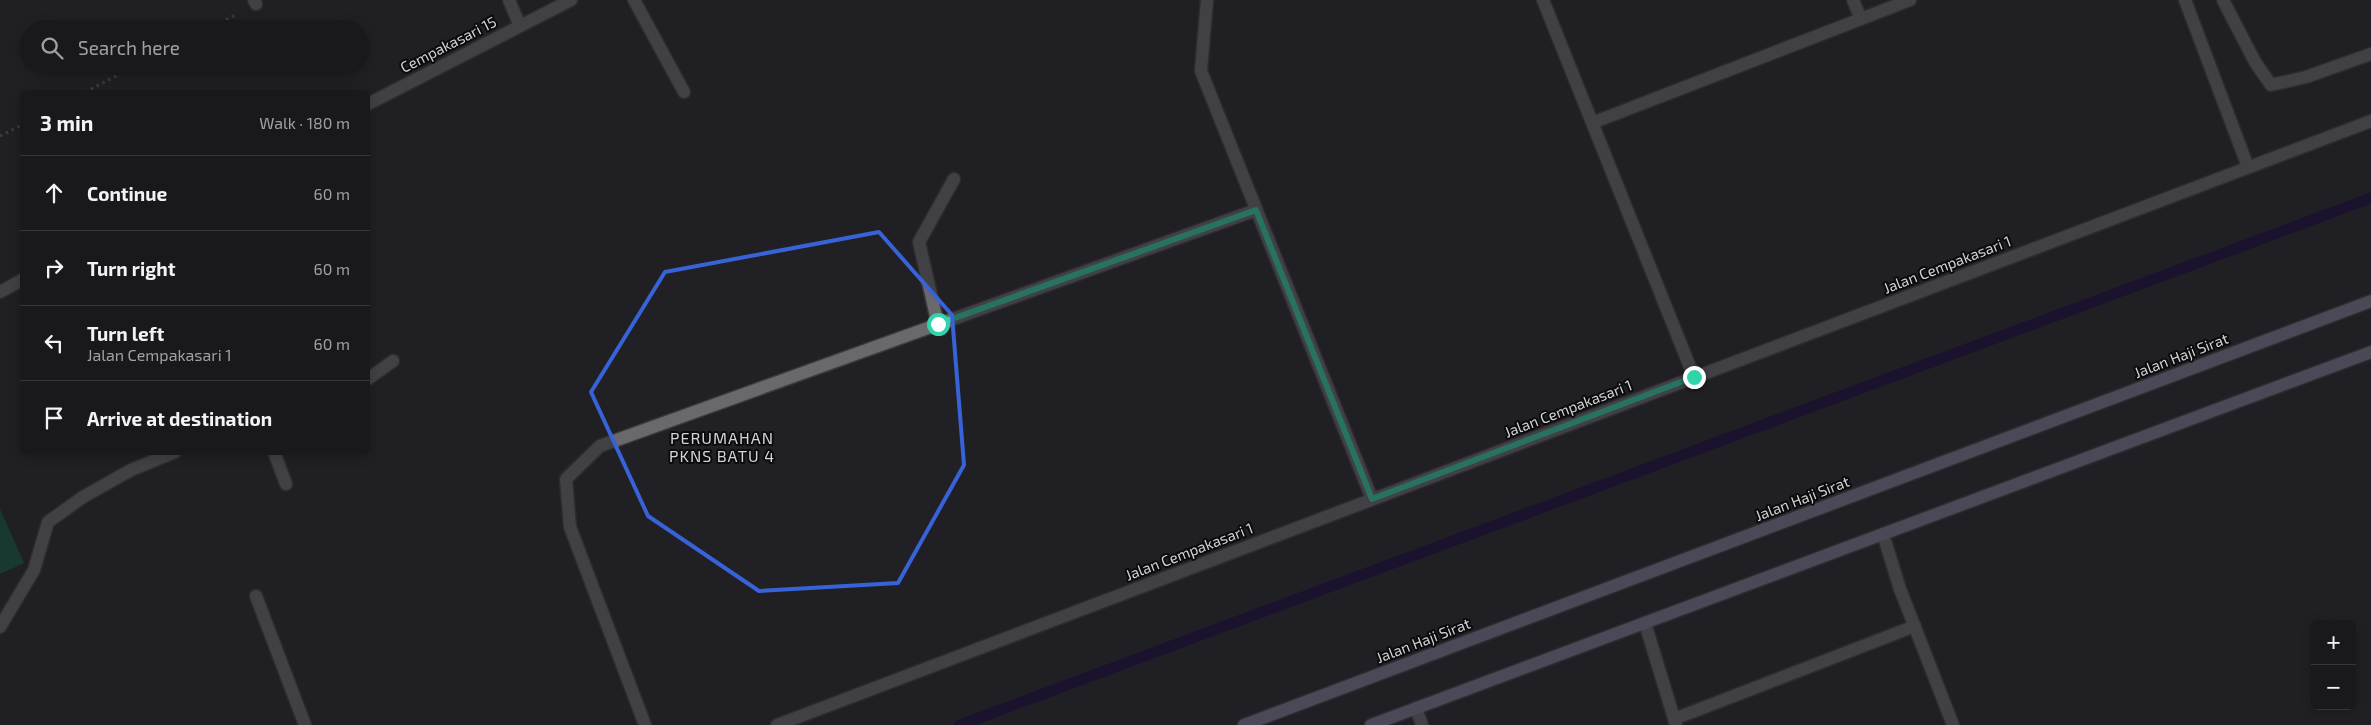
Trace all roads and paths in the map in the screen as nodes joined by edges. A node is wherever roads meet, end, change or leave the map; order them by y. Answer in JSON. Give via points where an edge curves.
{"nodes":[{"id":1,"x":509,"y":0,"type":"edge"},
{"id":2,"x":571,"y":0,"type":"edge"},
{"id":3,"x":634,"y":0,"type":"edge"},
{"id":4,"x":1207,"y":0,"type":"edge"},
{"id":5,"x":1543,"y":0,"type":"edge"},
{"id":6,"x":1853,"y":0,"type":"edge"},
{"id":7,"x":1910,"y":0,"type":"edge"},
{"id":8,"x":2185,"y":0,"type":"edge"},
{"id":9,"x":2223,"y":0,"type":"edge"},
{"id":10,"x":1861,"y":19,"type":"junction"},
{"id":11,"x":520,"y":26,"type":"junction"},
{"id":12,"x":2371,"y":54,"type":"edge"},
{"id":13,"x":118,"y":75,"type":"edge"},
{"id":14,"x":89,"y":90,"type":"edge"},
{"id":15,"x":684,"y":92,"type":"dead end"},
{"id":16,"x":370,"y":103,"type":"edge"},
{"id":17,"x":2371,"y":121,"type":"edge"},
{"id":18,"x":1592,"y":123,"type":"junction"},
{"id":19,"x":20,"y":126,"type":"edge"},
{"id":20,"x":0,"y":136,"type":"edge"},
{"id":21,"x":2248,"y":166,"type":"junction"},
{"id":22,"x":954,"y":179,"type":"dead end"},
{"id":23,"x":1256,"y":210,"type":"junction"},
{"id":24,"x":20,"y":281,"type":"edge"},
{"id":25,"x":0,"y":292,"type":"edge"},
{"id":26,"x":2371,"y":300,"type":"edge"},
{"id":27,"x":938,"y":324,"type":"junction"},
{"id":28,"x":2371,"y":352,"type":"edge"},
{"id":29,"x":393,"y":361,"type":"dead end"},
{"id":30,"x":1694,"y":377,"type":"junction"},
{"id":31,"x":370,"y":378,"type":"edge"},
{"id":32,"x":168,"y":455,"type":"edge"},
{"id":33,"x":275,"y":455,"type":"edge"},
{"id":34,"x":286,"y":484,"type":"dead end"},
{"id":35,"x":1372,"y":499,"type":"junction"},
{"id":36,"x":1883,"y":534,"type":"junction"},
{"id":37,"x":256,"y":596,"type":"dead end"},
{"id":38,"x":1645,"y":623,"type":"junction"},
{"id":39,"x":1915,"y":626,"type":"junction"},
{"id":40,"x":0,"y":627,"type":"edge"},
{"id":41,"x":1416,"y":708,"type":"junction"},
{"id":42,"x":1675,"y":722,"type":"edge"},
{"id":43,"x":305,"y":725,"type":"edge"},
{"id":44,"x":645,"y":725,"type":"edge"},
{"id":45,"x":777,"y":725,"type":"edge"},
{"id":46,"x":1244,"y":725,"type":"edge"},
{"id":47,"x":1372,"y":725,"type":"edge"},
{"id":48,"x":1422,"y":725,"type":"edge"},
{"id":49,"x":1953,"y":725,"type":"edge"}],
"edges":[{"from":1,"to":11,"type":"street"},
{"from":2,"to":11,"type":"street","name":"Cempakasari 15"},
{"from":3,"to":15,"type":"street"},
{"from":4,"to":23,"type":"street","via":[[1201,71]]},
{"from":5,"to":18,"type":"street"},
{"from":6,"to":10,"type":"street"},
{"from":7,"to":10,"type":"street"},
{"from":8,"to":21,"type":"street"},
{"from":9,"to":12,"type":"street","via":[[2255,62],[2271,84],[2306,77]]},
{"from":10,"to":18,"type":"street"},
{"from":11,"to":16,"type":"street","name":"Cempakasari 15"},
{"from":13,"to":14,"type":"path"},
{"from":17,"to":21,"type":"street","name":"Jalan Cempakasari 1"},
{"from":18,"to":30,"type":"street"},
{"from":19,"to":20,"type":"path"},
{"from":21,"to":30,"type":"street","name":"Jalan Cempakasari 1"},
{"from":22,"to":27,"type":"street","via":[[919,242]]},
{"from":23,"to":27,"type":"street"},
{"from":23,"to":35,"type":"street"},
{"from":24,"to":25,"type":"street"},
{"from":26,"to":46,"type":"main road","name":"Jalan Haji Sirat"},
{"from":27,"to":44,"type":"street","via":[[600,446],[566,479],[570,527]]},
{"from":28,"to":36,"type":"main road"},
{"from":29,"to":31,"type":"street"},
{"from":30,"to":35,"type":"street","name":"Jalan Cempakasari 1"},
{"from":32,"to":40,"type":"street","via":[[99,488],[48,522],[34,570]]},
{"from":33,"to":34,"type":"street"},
{"from":35,"to":45,"type":"street","name":"Jalan Cempakasari 1"},
{"from":36,"to":38,"type":"main road"},
{"from":36,"to":39,"type":"street"},
{"from":37,"to":43,"type":"street"},
{"from":38,"to":41,"type":"main road"},
{"from":38,"to":42,"type":"street"},
{"from":39,"to":42,"type":"street"},
{"from":39,"to":49,"type":"street"},
{"from":41,"to":47,"type":"main road"},
{"from":41,"to":48,"type":"street"}]}
